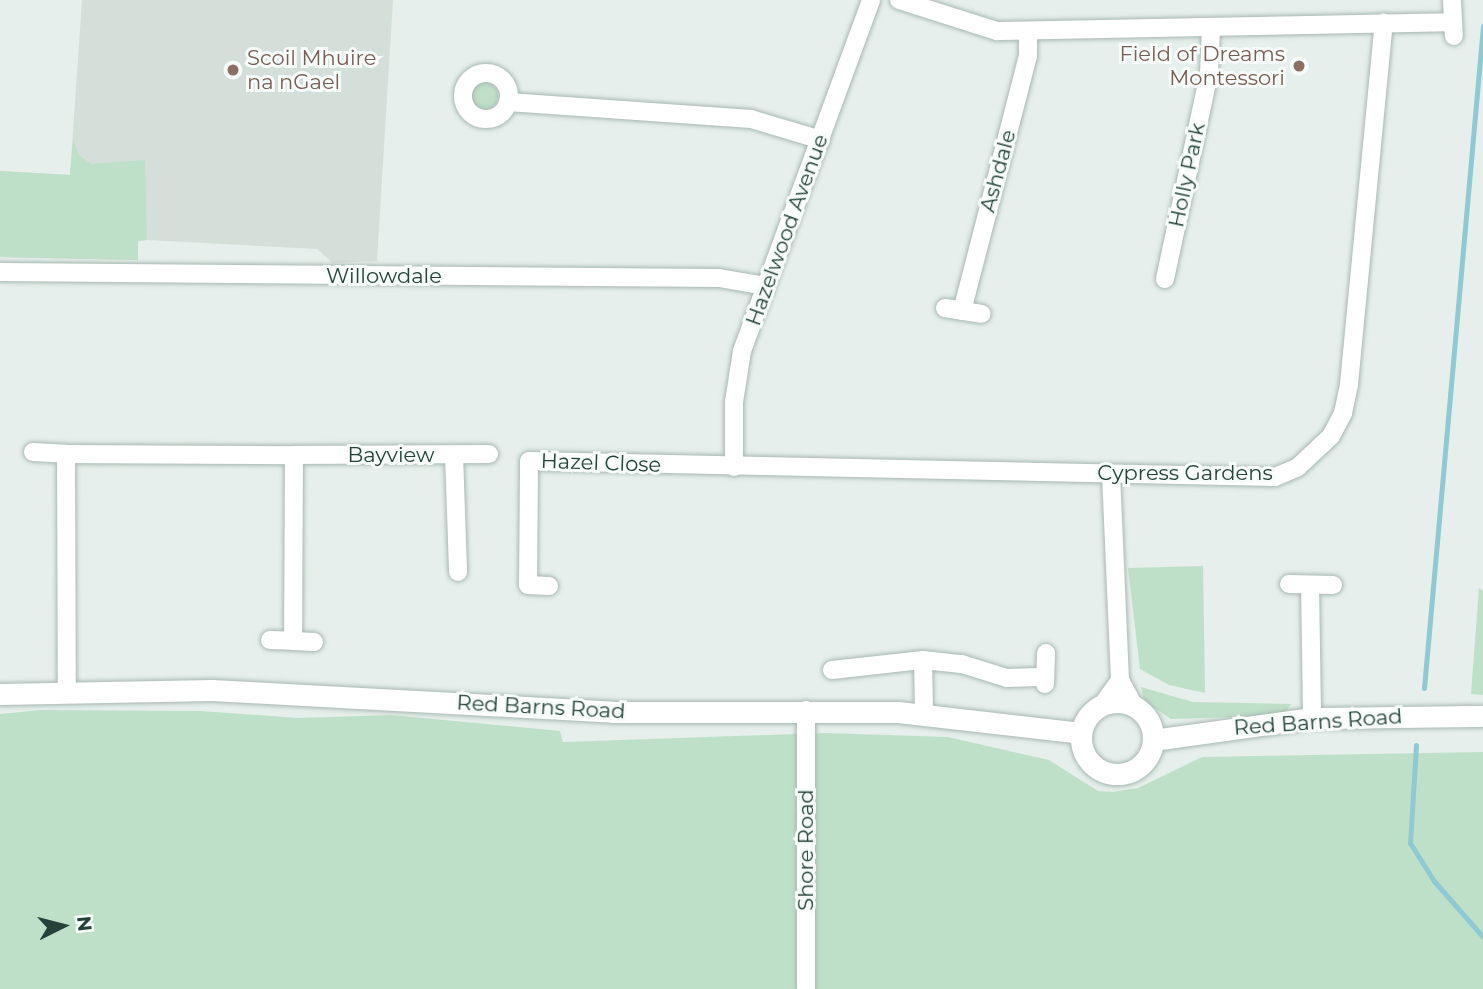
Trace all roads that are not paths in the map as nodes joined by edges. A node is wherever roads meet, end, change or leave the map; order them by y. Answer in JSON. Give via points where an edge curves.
{"nodes":[{"id":1,"x":871,"y":0,"type":"edge"},
{"id":2,"x":899,"y":0,"type":"edge"},
{"id":3,"x":1452,"y":1,"type":"edge"},
{"id":4,"x":1384,"y":23,"type":"junction"},
{"id":5,"x":1212,"y":28,"type":"junction"},
{"id":6,"x":1028,"y":31,"type":"junction"},
{"id":7,"x":508,"y":102,"type":"dead end"},
{"id":8,"x":821,"y":139,"type":"junction"},
{"id":9,"x":0,"y":272,"type":"edge"},
{"id":10,"x":1165,"y":279,"type":"dead end"},
{"id":11,"x":766,"y":286,"type":"junction"},
{"id":12,"x":982,"y":314,"type":"dead end"},
{"id":13,"x":33,"y":453,"type":"dead end"},
{"id":14,"x":66,"y":454,"type":"junction"},
{"id":15,"x":489,"y":454,"type":"dead end"},
{"id":16,"x":294,"y":455,"type":"junction"},
{"id":17,"x":454,"y":455,"type":"junction"},
{"id":18,"x":734,"y":467,"type":"junction"},
{"id":19,"x":1111,"y":474,"type":"junction"},
{"id":20,"x":458,"y":572,"type":"dead end"},
{"id":21,"x":1289,"y":584,"type":"dead end"},
{"id":22,"x":1333,"y":584,"type":"dead end"},
{"id":23,"x":1310,"y":585,"type":"junction"},
{"id":24,"x":549,"y":586,"type":"dead end"},
{"id":25,"x":270,"y":640,"type":"dead end"},
{"id":26,"x":293,"y":641,"type":"junction"},
{"id":27,"x":314,"y":642,"type":"dead end"},
{"id":28,"x":1046,"y":653,"type":"dead end"},
{"id":29,"x":923,"y":660,"type":"junction"},
{"id":30,"x":832,"y":670,"type":"dead end"},
{"id":31,"x":1120,"y":680,"type":"junction"},
{"id":32,"x":67,"y":692,"type":"junction"},
{"id":33,"x":0,"y":694,"type":"edge"},
{"id":34,"x":1102,"y":705,"type":"junction"},
{"id":35,"x":1134,"y":706,"type":"junction"},
{"id":36,"x":806,"y":710,"type":"junction"},
{"id":37,"x":924,"y":714,"type":"junction"},
{"id":38,"x":1483,"y":716,"type":"edge"},
{"id":39,"x":1311,"y":718,"type":"junction"},
{"id":40,"x":1080,"y":733,"type":"junction"},
{"id":41,"x":1153,"y":740,"type":"junction"},
{"id":42,"x":806,"y":989,"type":"edge"}],
"edges":[{"from":1,"to":8,"type":"street","name":"Hazelwood Avenue"},
{"from":2,"to":6,"type":"street","via":[[963,22]]},
{"from":3,"to":4,"type":"street","via":[[1453,29]]},
{"from":4,"to":5,"type":"street"},
{"from":4,"to":19,"type":"street","name":"Cypress Gardens","via":[[1349,384],[1343,413],[1331,436],[1297,467],[1275,477]]},
{"from":5,"to":6,"type":"street"},
{"from":5,"to":10,"type":"street","name":"Holly Park","via":[[1209,74]]},
{"from":6,"to":12,"type":"street","name":"Ashdale","via":[[1028,56],[953,309]]},
{"from":7,"to":8,"type":"street","via":[[751,120]]},
{"from":8,"to":11,"type":"street","name":"Hazelwood Avenue"},
{"from":9,"to":11,"type":"street","name":"Willowdale","via":[[706,278],[744,279]]},
{"from":11,"to":18,"type":"street","name":"Hazelwood Avenue","via":[[742,351],[734,402]]},
{"from":13,"to":14,"type":"street","name":"Bayview"},
{"from":14,"to":16,"type":"street","name":"Bayview"},
{"from":14,"to":32,"type":"street"},
{"from":15,"to":17,"type":"street"},
{"from":16,"to":17,"type":"street","name":"Bayview"},
{"from":16,"to":26,"type":"street"},
{"from":17,"to":20,"type":"street","name":"Bayview"},
{"from":18,"to":19,"type":"street","name":"Cypress Gardens"},
{"from":18,"to":24,"type":"street","name":"Hazel Close","via":[[529,461],[528,585]]},
{"from":19,"to":31,"type":"street"},
{"from":21,"to":23,"type":"street"},
{"from":22,"to":23,"type":"street"},
{"from":23,"to":39,"type":"street"},
{"from":25,"to":26,"type":"street"},
{"from":26,"to":27,"type":"street"},
{"from":28,"to":29,"type":"street","via":[[1045,680],[1007,678],[962,664]]},
{"from":29,"to":30,"type":"street"},
{"from":29,"to":37,"type":"street"},
{"from":31,"to":34,"type":"street"},
{"from":31,"to":35,"type":"street"},
{"from":32,"to":33,"type":"street","name":"Red Barns Road"},
{"from":32,"to":36,"type":"street","name":"Red Barns Road","via":[[311,692],[614,712]]},
{"from":34,"to":35,"type":"street","via":[[1119,702]]},
{"from":34,"to":40,"type":"street","via":[[1090,713]]},
{"from":35,"to":41,"type":"street","via":[[1147,719]]},
{"from":36,"to":37,"type":"street","name":"Red Barns Road"},
{"from":36,"to":42,"type":"street","name":"Shore Road"},
{"from":37,"to":40,"type":"street","name":"Red Barns Road"},
{"from":38,"to":39,"type":"street","name":"Red Barns Road"},
{"from":39,"to":41,"type":"street","name":"Red Barns Road"},
{"from":40,"to":41,"type":"street","via":[[1092,765],[1114,775],[1136,770],[1151,751]]}]}
